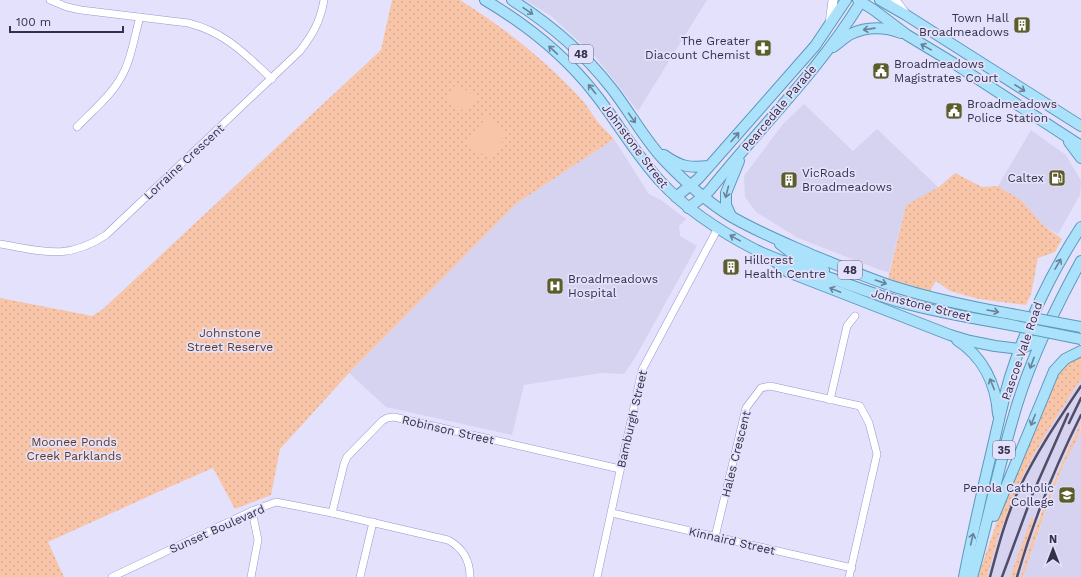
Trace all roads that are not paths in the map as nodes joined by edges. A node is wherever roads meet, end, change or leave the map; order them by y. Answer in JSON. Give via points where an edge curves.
{"nodes":[{"id":1,"x":50,"y":0,"type":"edge"},
{"id":2,"x":324,"y":0,"type":"edge"},
{"id":3,"x":485,"y":0,"type":"edge"},
{"id":4,"x":512,"y":0,"type":"edge"},
{"id":5,"x":833,"y":0,"type":"edge"},
{"id":6,"x":846,"y":0,"type":"edge"},
{"id":7,"x":880,"y":0,"type":"edge"},
{"id":8,"x":895,"y":0,"type":"edge"},
{"id":9,"x":860,"y":1,"type":"edge"},
{"id":10,"x":906,"y":15,"type":"junction"},
{"id":11,"x":140,"y":17,"type":"junction"},
{"id":12,"x":830,"y":26,"type":"junction"},
{"id":13,"x":907,"y":35,"type":"junction"},
{"id":14,"x":828,"y":51,"type":"junction"},
{"id":15,"x":272,"y":79,"type":"junction"},
{"id":16,"x":773,"y":93,"type":"junction"},
{"id":17,"x":785,"y":102,"type":"junction"},
{"id":18,"x":1081,"y":126,"type":"edge"},
{"id":19,"x":77,"y":127,"type":"dead end"},
{"id":20,"x":1062,"y":133,"type":"junction"},
{"id":21,"x":749,"y":144,"type":"junction"},
{"id":22,"x":651,"y":145,"type":"junction"},
{"id":23,"x":1081,"y":146,"type":"edge"},
{"id":24,"x":1081,"y":158,"type":"edge"},
{"id":25,"x":709,"y":166,"type":"junction"},
{"id":26,"x":691,"y":186,"type":"junction"},
{"id":27,"x":704,"y":196,"type":"junction"},
{"id":28,"x":676,"y":197,"type":"junction"},
{"id":29,"x":688,"y":208,"type":"junction"},
{"id":30,"x":731,"y":216,"type":"junction"},
{"id":31,"x":1081,"y":227,"type":"edge"},
{"id":32,"x":718,"y":228,"type":"junction"},
{"id":33,"x":773,"y":238,"type":"junction"},
{"id":34,"x":0,"y":244,"type":"edge"},
{"id":35,"x":757,"y":250,"type":"junction"},
{"id":36,"x":1081,"y":261,"type":"edge"},
{"id":37,"x":822,"y":275,"type":"junction"},
{"id":38,"x":855,"y":316,"type":"dead end"},
{"id":39,"x":1081,"y":327,"type":"edge"},
{"id":40,"x":1048,"y":328,"type":"junction"},
{"id":41,"x":950,"y":336,"type":"junction"},
{"id":42,"x":1081,"y":338,"type":"edge"},
{"id":43,"x":1020,"y":349,"type":"junction"},
{"id":44,"x":1081,"y":351,"type":"edge"},
{"id":45,"x":830,"y":400,"type":"junction"},
{"id":46,"x":999,"y":422,"type":"junction"},
{"id":47,"x":620,"y":469,"type":"junction"},
{"id":48,"x":252,"y":512,"type":"junction"},
{"id":49,"x":332,"y":513,"type":"junction"},
{"id":50,"x":612,"y":513,"type":"junction"},
{"id":51,"x":373,"y":522,"type":"junction"},
{"id":52,"x":715,"y":537,"type":"junction"},
{"id":53,"x":980,"y":548,"type":"junction"},
{"id":54,"x":852,"y":568,"type":"junction"},
{"id":55,"x":112,"y":577,"type":"edge"},
{"id":56,"x":251,"y":577,"type":"edge"},
{"id":57,"x":360,"y":577,"type":"edge"},
{"id":58,"x":470,"y":577,"type":"edge"},
{"id":59,"x":597,"y":577,"type":"edge"},
{"id":60,"x":849,"y":577,"type":"edge"},
{"id":61,"x":964,"y":577,"type":"edge"},
{"id":62,"x":972,"y":577,"type":"edge"}],
"edges":[{"from":1,"to":11,"type":"street","via":[[68,7]]},
{"from":2,"to":15,"type":"street","name":"Lorraine Crescent","via":[[318,25],[313,33],[300,51]]},
{"from":28,"to":3,"type":"main road","name":"Johnstone Street","number":"48","one_way":true,"via":[[650,169],[596,95],[568,64],[542,39]]},
{"from":4,"to":22,"type":"main road","name":"Johnstone Street","number":"48","one_way":true,"via":[[541,20],[590,63]]},
{"from":5,"to":12,"type":"street"},
{"from":6,"to":12,"type":"main road","name":"Pearcedale Parade"},
{"from":7,"to":10,"type":"main road"},
{"from":8,"to":10,"type":"street"},
{"from":9,"to":13,"type":"main road"},
{"from":9,"to":14,"type":"main road","name":"Pearcedale Parade"},
{"from":10,"to":18,"type":"main road","one_way":true},
{"from":11,"to":15,"type":"street","via":[[188,23],[214,31],[235,45]]},
{"from":11,"to":19,"type":"street","via":[[121,78]]},
{"from":12,"to":16,"type":"main road","name":"Pearcedale Parade"},
{"from":13,"to":14,"type":"main road","one_way":true,"via":[[882,28],[865,29],[852,34]]},
{"from":20,"to":13,"type":"main road","one_way":true},
{"from":14,"to":17,"type":"main road","name":"Pearcedale Parade"},
{"from":15,"to":34,"type":"street","name":"Lorraine Crescent","via":[[115,227],[93,244],[70,252],[43,252]]},
{"from":16,"to":17,"type":"main road"},
{"from":25,"to":16,"type":"main road","name":"Pearcedale Parade","one_way":true},
{"from":17,"to":21,"type":"main road","name":"Pearcedale Parade"},
{"from":20,"to":23,"type":"main road"},
{"from":20,"to":24,"type":"main road"},
{"from":21,"to":27,"type":"main road","name":"Pearcedale Parade"},
{"from":21,"to":30,"type":"main road","one_way":true,"via":[[726,193],[726,205]]},
{"from":22,"to":25,"type":"main road","via":[[684,166]]},
{"from":22,"to":26,"type":"main road","name":"Johnstone Street","number":"48"},
{"from":25,"to":26,"type":"main road","name":"Pearcedale Parade"},
{"from":26,"to":27,"type":"main road","name":"Johnstone Street","number":"48"},
{"from":26,"to":28,"type":"main road","name":"Pearcedale Parade"},
{"from":27,"to":29,"type":"main road","name":"Pearcedale Parade"},
{"from":27,"to":30,"type":"main road","name":"Johnstone Street","number":"48"},
{"from":28,"to":29,"type":"main road","name":"Johnstone Street","number":"48"},
{"from":29,"to":32,"type":"main road","name":"Johnstone Street","number":"48"},
{"from":30,"to":33,"type":"main road","name":"Johnstone Street","number":"48"},
{"from":43,"to":31,"type":"main road","name":"Pascoe Vale Road","number":"35","one_way":true,"via":[[1043,293]]},
{"from":35,"to":32,"type":"main road","name":"Johnstone Street","number":"48","one_way":true},
{"from":32,"to":47,"type":"street","name":"Bamburgh Street","via":[[642,370]]},
{"from":33,"to":37,"type":"main road","via":[[790,253],[822,266]]},
{"from":33,"to":39,"type":"main road","name":"Johnstone Street","number":"48","one_way":true,"bridge":true,"via":[[860,275],[896,287],[946,301]]},
{"from":35,"to":37,"type":"main road","name":"Johnstone Street","number":"48"},
{"from":41,"to":35,"type":"main road","one_way":true,"via":[[788,272]]},
{"from":36,"to":40,"type":"main road","name":"Pascoe Vale Road","number":"35"},
{"from":37,"to":42,"type":"main road","name":"Johnstone Street","number":"48","bridge":true,"via":[[901,302]]},
{"from":38,"to":45,"type":"street","via":[[847,326]]},
{"from":40,"to":43,"type":"main road","via":[[1034,343]]},
{"from":40,"to":53,"type":"main road","name":"Pascoe Vale Road","number":"35","one_way":true,"via":[[1036,353],[1012,421]]},
{"from":41,"to":43,"type":"main road"},
{"from":46,"to":41,"type":"main road","one_way":true,"via":[[995,393],[985,370],[971,351]]},
{"from":43,"to":46,"type":"main road","name":"Pascoe Vale Road","number":"35"},
{"from":44,"to":53,"type":"main road","one_way":true,"via":[[1065,359],[1054,371]]},
{"from":45,"to":52,"type":"street","name":"Hales Crescent","via":[[770,386],[761,388],[746,408]]},
{"from":45,"to":54,"type":"street","name":"Hales Crescent","via":[[860,406],[869,423],[877,454]]},
{"from":61,"to":46,"type":"main road","name":"Pascoe Vale Road","number":"35","one_way":true},
{"from":47,"to":49,"type":"street","name":"Robinson Street","via":[[394,417],[382,421],[347,457]]},
{"from":47,"to":50,"type":"street","name":"Bamburgh Street"},
{"from":48,"to":49,"type":"street","name":"Sunset Boulevard","via":[[276,502]]},
{"from":48,"to":55,"type":"street","name":"Sunset Boulevard"},
{"from":48,"to":56,"type":"street","via":[[258,540]]},
{"from":49,"to":51,"type":"street","name":"Sunset Boulevard"},
{"from":50,"to":52,"type":"street","name":"Kinnaird Street"},
{"from":50,"to":59,"type":"street","name":"Bamburgh Street"},
{"from":51,"to":57,"type":"street"},
{"from":51,"to":58,"type":"street","name":"Sunset Boulevard","via":[[454,543],[469,563]]},
{"from":52,"to":54,"type":"street","name":"Kinnaird Street"},
{"from":53,"to":62,"type":"main road","name":"Pascoe Vale Road","number":"35"},
{"from":54,"to":60,"type":"street","name":"Hales Crescent"}]}
